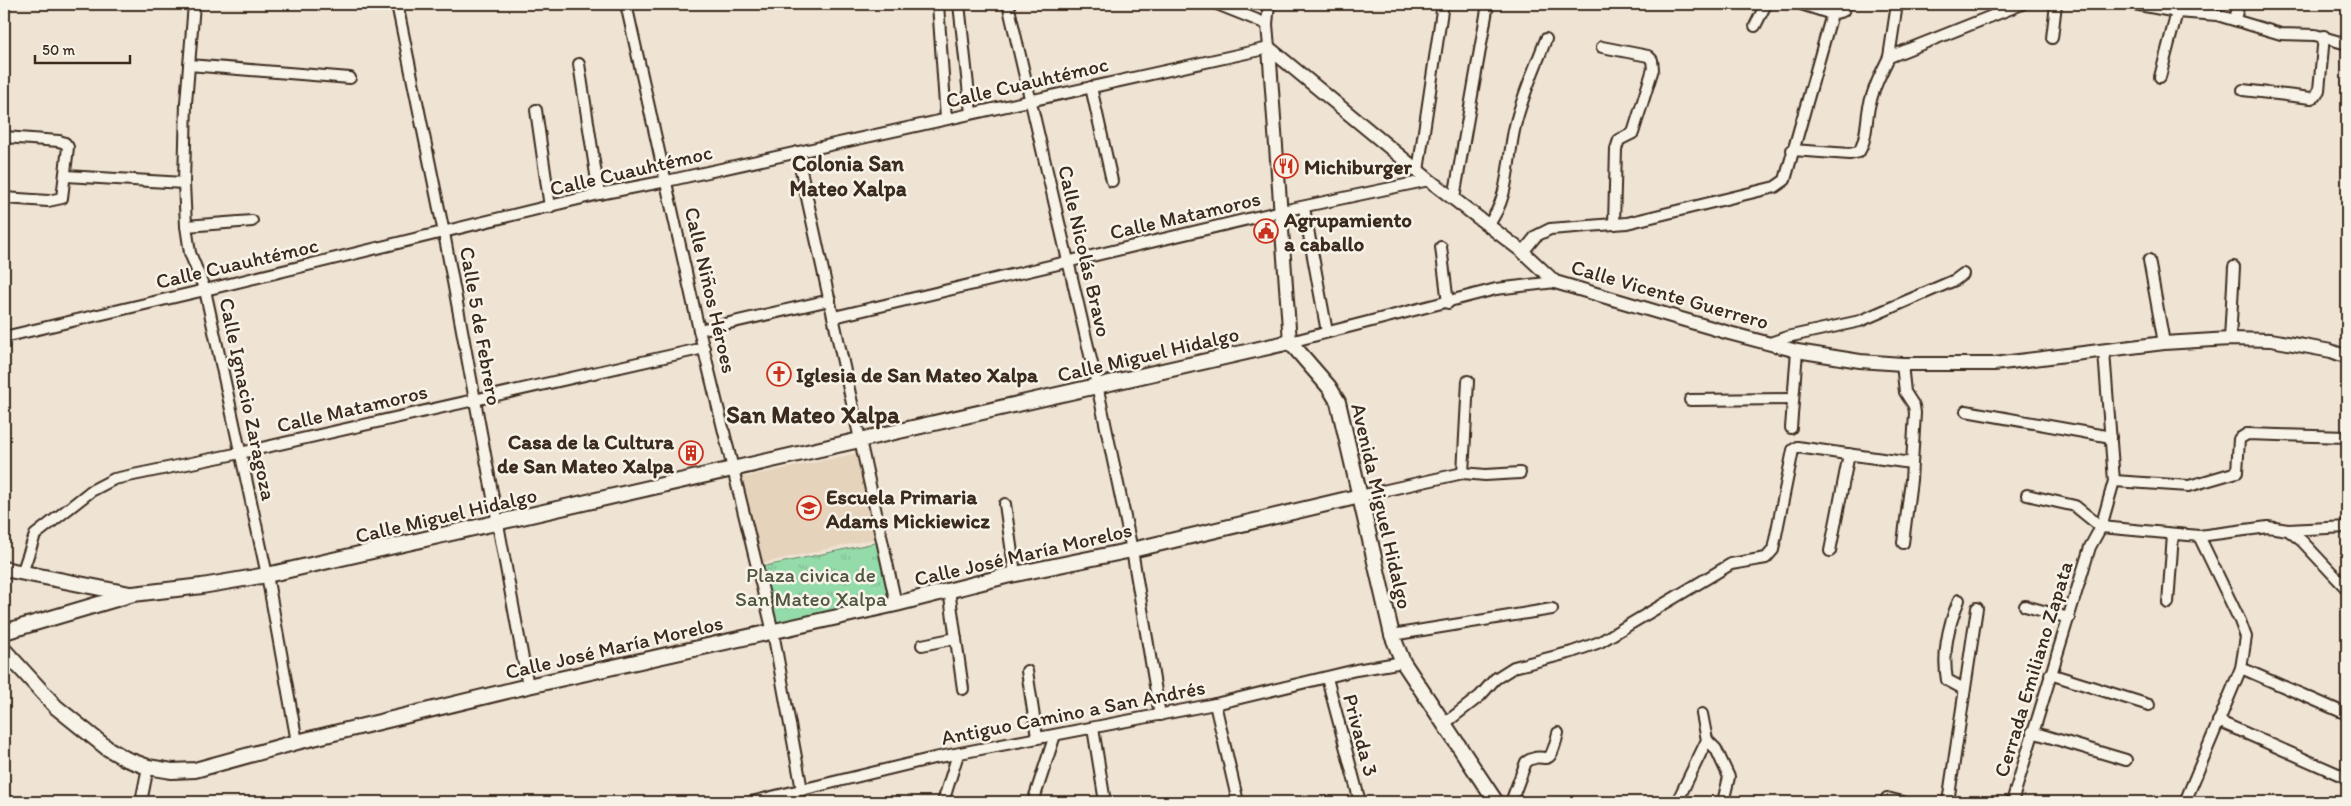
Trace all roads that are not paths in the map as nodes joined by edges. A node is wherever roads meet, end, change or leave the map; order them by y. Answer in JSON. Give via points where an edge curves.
{"nodes":[{"id":1,"x":194,"y":4,"type":"edge"},
{"id":2,"x":397,"y":4,"type":"edge"},
{"id":3,"x":626,"y":4,"type":"edge"},
{"id":4,"x":938,"y":4,"type":"edge"},
{"id":5,"x":959,"y":4,"type":"edge"},
{"id":6,"x":1008,"y":4,"type":"edge"},
{"id":7,"x":1217,"y":4,"type":"edge"},
{"id":8,"x":1269,"y":4,"type":"edge"},
{"id":9,"x":1443,"y":4,"type":"edge"},
{"id":10,"x":1488,"y":4,"type":"edge"},
{"id":11,"x":1766,"y":4,"type":"edge"},
{"id":12,"x":1801,"y":4,"type":"edge"},
{"id":13,"x":1846,"y":4,"type":"edge"},
{"id":14,"x":1897,"y":4,"type":"edge"},
{"id":15,"x":2022,"y":4,"type":"edge"},
{"id":16,"x":2056,"y":4,"type":"edge"},
{"id":17,"x":2134,"y":4,"type":"edge"},
{"id":18,"x":2239,"y":4,"type":"edge"},
{"id":19,"x":2154,"y":6,"type":"edge"},
{"id":20,"x":2177,"y":12,"type":"junction"},
{"id":21,"x":1832,"y":14,"type":"junction"},
{"id":22,"x":2235,"y":19,"type":"junction"},
{"id":23,"x":1267,"y":24,"type":"junction"},
{"id":24,"x":1755,"y":26,"type":"dead end"},
{"id":25,"x":2324,"y":36,"type":"junction"},
{"id":26,"x":2052,"y":38,"type":"dead end"},
{"id":27,"x":1546,"y":39,"type":"dead end"},
{"id":28,"x":2347,"y":44,"type":"edge"},
{"id":29,"x":1602,"y":47,"type":"dead end"},
{"id":30,"x":1269,"y":48,"type":"junction"},
{"id":31,"x":1889,"y":56,"type":"junction"},
{"id":32,"x":579,"y":64,"type":"dead end"},
{"id":33,"x":188,"y":65,"type":"junction"},
{"id":34,"x":2160,"y":77,"type":"dead end"},
{"id":35,"x":350,"y":78,"type":"dead end"},
{"id":36,"x":1091,"y":87,"type":"junction"},
{"id":37,"x":2243,"y":90,"type":"dead end"},
{"id":38,"x":1030,"y":100,"type":"junction"},
{"id":39,"x":536,"y":110,"type":"dead end"},
{"id":40,"x":971,"y":113,"type":"junction"},
{"id":41,"x":946,"y":119,"type":"junction"},
{"id":42,"x":4,"y":137,"type":"edge"},
{"id":43,"x":1792,"y":150,"type":"junction"},
{"id":44,"x":797,"y":152,"type":"junction"},
{"id":45,"x":1418,"y":171,"type":"junction"},
{"id":46,"x":66,"y":176,"type":"junction"},
{"id":47,"x":1429,"y":180,"type":"junction"},
{"id":48,"x":667,"y":181,"type":"junction"},
{"id":49,"x":1112,"y":181,"type":"dead end"},
{"id":50,"x":184,"y":183,"type":"junction"},
{"id":51,"x":599,"y":194,"type":"junction"},
{"id":52,"x":4,"y":198,"type":"edge"},
{"id":53,"x":1454,"y":198,"type":"junction"},
{"id":54,"x":550,"y":207,"type":"junction"},
{"id":55,"x":1304,"y":208,"type":"junction"},
{"id":56,"x":1282,"y":211,"type":"junction"},
{"id":57,"x":252,"y":221,"type":"dead end"},
{"id":58,"x":1614,"y":224,"type":"junction"},
{"id":59,"x":1488,"y":225,"type":"junction"},
{"id":60,"x":186,"y":226,"type":"junction"},
{"id":61,"x":444,"y":233,"type":"junction"},
{"id":62,"x":1441,"y":247,"type":"dead end"},
{"id":63,"x":1523,"y":252,"type":"junction"},
{"id":64,"x":2149,"y":260,"type":"dead end"},
{"id":65,"x":1069,"y":262,"type":"junction"},
{"id":66,"x":2234,"y":267,"type":"dead end"},
{"id":67,"x":1963,"y":274,"type":"dead end"},
{"id":68,"x":1555,"y":282,"type":"junction"},
{"id":69,"x":205,"y":290,"type":"junction"},
{"id":70,"x":830,"y":300,"type":"junction"},
{"id":71,"x":1448,"y":303,"type":"junction"},
{"id":72,"x":834,"y":317,"type":"junction"},
{"id":73,"x":700,"y":330,"type":"junction"},
{"id":74,"x":1327,"y":332,"type":"junction"},
{"id":75,"x":4,"y":337,"type":"edge"},
{"id":76,"x":2230,"y":339,"type":"junction"},
{"id":77,"x":1290,"y":342,"type":"junction"},
{"id":78,"x":1770,"y":343,"type":"junction"},
{"id":79,"x":2164,"y":343,"type":"junction"},
{"id":80,"x":704,"y":348,"type":"junction"},
{"id":81,"x":1797,"y":351,"type":"junction"},
{"id":82,"x":2104,"y":352,"type":"junction"},
{"id":83,"x":2347,"y":357,"type":"edge"},
{"id":84,"x":1902,"y":364,"type":"junction"},
{"id":85,"x":1468,"y":380,"type":"dead end"},
{"id":86,"x":1097,"y":385,"type":"junction"},
{"id":87,"x":1792,"y":399,"type":"junction"},
{"id":88,"x":475,"y":400,"type":"junction"},
{"id":89,"x":1690,"y":400,"type":"dead end"},
{"id":90,"x":1966,"y":411,"type":"dead end"},
{"id":91,"x":1791,"y":428,"type":"dead end"},
{"id":92,"x":2111,"y":437,"type":"junction"},
{"id":93,"x":2347,"y":437,"type":"edge"},
{"id":94,"x":862,"y":441,"type":"junction"},
{"id":95,"x":240,"y":453,"type":"junction"},
{"id":96,"x":1849,"y":454,"type":"junction"},
{"id":97,"x":1911,"y":463,"type":"junction"},
{"id":98,"x":734,"y":470,"type":"junction"},
{"id":99,"x":1463,"y":473,"type":"junction"},
{"id":100,"x":1520,"y":474,"type":"dead end"},
{"id":101,"x":2114,"y":480,"type":"junction"},
{"id":102,"x":2027,"y":495,"type":"dead end"},
{"id":103,"x":1360,"y":496,"type":"junction"},
{"id":104,"x":1005,"y":504,"type":"dead end"},
{"id":105,"x":499,"y":523,"type":"junction"},
{"id":106,"x":2347,"y":526,"type":"edge"},
{"id":107,"x":2101,"y":527,"type":"junction"},
{"id":108,"x":2288,"y":530,"type":"junction"},
{"id":109,"x":2173,"y":535,"type":"junction"},
{"id":110,"x":2199,"y":536,"type":"junction"},
{"id":111,"x":1903,"y":543,"type":"dead end"},
{"id":112,"x":1132,"y":550,"type":"junction"},
{"id":113,"x":1830,"y":551,"type":"dead end"},
{"id":114,"x":4,"y":569,"type":"edge"},
{"id":115,"x":22,"y":573,"type":"junction"},
{"id":116,"x":1015,"y":574,"type":"junction"},
{"id":117,"x":267,"y":576,"type":"junction"},
{"id":118,"x":2347,"y":589,"type":"edge"},
{"id":119,"x":949,"y":590,"type":"junction"},
{"id":120,"x":133,"y":594,"type":"junction"},
{"id":121,"x":1959,"y":600,"type":"dead end"},
{"id":122,"x":2168,"y":603,"type":"dead end"},
{"id":123,"x":896,"y":604,"type":"junction"},
{"id":124,"x":2024,"y":606,"type":"dead end"},
{"id":125,"x":1976,"y":608,"type":"dead end"},
{"id":126,"x":1552,"y":609,"type":"dead end"},
{"id":127,"x":2069,"y":618,"type":"junction"},
{"id":128,"x":4,"y":632,"type":"edge"},
{"id":129,"x":773,"y":632,"type":"junction"},
{"id":130,"x":1392,"y":635,"type":"junction"},
{"id":131,"x":956,"y":638,"type":"junction"},
{"id":132,"x":922,"y":645,"type":"dead end"},
{"id":133,"x":4,"y":650,"type":"edge"},
{"id":134,"x":1403,"y":662,"type":"junction"},
{"id":135,"x":2241,"y":668,"type":"junction"},
{"id":136,"x":1027,"y":671,"type":"dead end"},
{"id":137,"x":2050,"y":674,"type":"junction"},
{"id":138,"x":1326,"y":678,"type":"junction"},
{"id":139,"x":528,"y":686,"type":"junction"},
{"id":140,"x":962,"y":689,"type":"dead end"},
{"id":141,"x":1964,"y":689,"type":"junction"},
{"id":142,"x":1215,"y":704,"type":"junction"},
{"id":143,"x":2149,"y":705,"type":"dead end"},
{"id":144,"x":2342,"y":712,"type":"dead end"},
{"id":145,"x":1702,"y":714,"type":"dead end"},
{"id":146,"x":1160,"y":715,"type":"junction"},
{"id":147,"x":2218,"y":721,"type":"junction"},
{"id":148,"x":1444,"y":724,"type":"junction"},
{"id":149,"x":1093,"y":728,"type":"junction"},
{"id":150,"x":1558,"y":732,"type":"dead end"},
{"id":151,"x":2032,"y":732,"type":"junction"},
{"id":152,"x":1055,"y":735,"type":"junction"},
{"id":153,"x":1037,"y":737,"type":"junction"},
{"id":154,"x":1707,"y":740,"type":"junction"},
{"id":155,"x":297,"y":742,"type":"junction"},
{"id":156,"x":958,"y":754,"type":"junction"},
{"id":157,"x":2126,"y":760,"type":"dead end"},
{"id":158,"x":148,"y":767,"type":"junction"},
{"id":159,"x":2347,"y":778,"type":"edge"},
{"id":160,"x":802,"y":790,"type":"junction"},
{"id":161,"x":1886,"y":798,"type":"dead end"},
{"id":162,"x":141,"y":802,"type":"edge"},
{"id":163,"x":751,"y":802,"type":"edge"},
{"id":164,"x":943,"y":802,"type":"edge"},
{"id":165,"x":1033,"y":802,"type":"edge"},
{"id":166,"x":1105,"y":802,"type":"edge"},
{"id":167,"x":1238,"y":802,"type":"edge"},
{"id":168,"x":1360,"y":802,"type":"edge"},
{"id":169,"x":1496,"y":802,"type":"edge"},
{"id":170,"x":1511,"y":802,"type":"edge"},
{"id":171,"x":1677,"y":802,"type":"edge"},
{"id":172,"x":1723,"y":802,"type":"edge"},
{"id":173,"x":1903,"y":802,"type":"edge"},
{"id":174,"x":1948,"y":802,"type":"edge"},
{"id":175,"x":2012,"y":802,"type":"edge"},
{"id":176,"x":2184,"y":802,"type":"edge"}],
"edges":[{"from":1,"to":33,"type":"street","name":"Calle Ignacio Zaragoza"},
{"from":2,"to":61,"type":"street","name":"Calle 5 de Febrero"},
{"from":3,"to":48,"type":"street","name":"Calle Niños Héroes"},
{"from":4,"to":41,"type":"street"},
{"from":5,"to":40,"type":"street"},
{"from":6,"to":38,"type":"street","name":"Calle Nicolás Bravo"},
{"from":7,"to":23,"type":"street"},
{"from":8,"to":23,"type":"street"},
{"from":9,"to":45,"type":"street"},
{"from":10,"to":53,"type":"street"},
{"from":11,"to":24,"type":"street"},
{"from":12,"to":21,"type":"street"},
{"from":13,"to":21,"type":"street","via":[[1843,11]]},
{"from":14,"to":31,"type":"street"},
{"from":15,"to":31,"type":"street"},
{"from":16,"to":26,"type":"street"},
{"from":17,"to":19,"type":"street"},
{"from":18,"to":22,"type":"street"},
{"from":19,"to":20,"type":"street"},
{"from":20,"to":22,"type":"street"},
{"from":20,"to":34,"type":"street"},
{"from":21,"to":43,"type":"street"},
{"from":22,"to":25,"type":"street","via":[[2281,34]]},
{"from":23,"to":30,"type":"street"},
{"from":25,"to":28,"type":"street"},
{"from":25,"to":37,"type":"street","via":[[2316,96]]},
{"from":27,"to":59,"type":"street","via":[[1515,126],[1498,213]]},
{"from":29,"to":58,"type":"street","via":[[1648,56],[1653,69],[1633,133],[1619,140],[1616,149]]},
{"from":30,"to":36,"type":"street","name":"Calle Cuauhtémoc"},
{"from":30,"to":45,"type":"street","name":"Calle Vicente Guerrero"},
{"from":30,"to":56,"type":"street"},
{"from":31,"to":43,"type":"street","via":[[1875,86],[1864,144],[1859,152]]},
{"from":32,"to":51,"type":"street"},
{"from":33,"to":35,"type":"street"},
{"from":33,"to":50,"type":"street","name":"Calle Ignacio Zaragoza"},
{"from":36,"to":38,"type":"street","name":"Calle Cuauhtémoc"},
{"from":36,"to":49,"type":"street"},
{"from":38,"to":40,"type":"street","name":"Calle Cuauhtémoc"},
{"from":38,"to":65,"type":"street","name":"Calle Nicolás Bravo"},
{"from":39,"to":54,"type":"street"},
{"from":40,"to":41,"type":"street","name":"Calle Cuauhtémoc"},
{"from":41,"to":44,"type":"street","name":"Calle Cuauhtémoc"},
{"from":42,"to":46,"type":"street","via":[[65,143],[68,147]]},
{"from":43,"to":58,"type":"street","via":[[1785,180],[1775,187]]},
{"from":44,"to":48,"type":"street","name":"Calle Cuauhtémoc"},
{"from":44,"to":70,"type":"street"},
{"from":45,"to":47,"type":"street","name":"Calle Vicente Guerrero"},
{"from":46,"to":50,"type":"street"},
{"from":46,"to":52,"type":"street","via":[[62,198],[57,201]]},
{"from":47,"to":53,"type":"street","name":"Calle Vicente Guerrero"},
{"from":47,"to":55,"type":"street","name":"Calle Matamoros"},
{"from":48,"to":51,"type":"street","name":"Calle Cuauhtémoc"},
{"from":48,"to":73,"type":"street","name":"Calle Niños Héroes"},
{"from":50,"to":60,"type":"street","name":"Calle Ignacio Zaragoza"},
{"from":51,"to":54,"type":"street","name":"Calle Cuauhtémoc"},
{"from":53,"to":59,"type":"street","name":"Calle Vicente Guerrero"},
{"from":54,"to":61,"type":"street","name":"Calle Cuauhtémoc"},
{"from":55,"to":56,"type":"street","name":"Calle Matamoros"},
{"from":55,"to":74,"type":"street"},
{"from":56,"to":65,"type":"street","name":"Calle Matamoros"},
{"from":56,"to":77,"type":"street"},
{"from":57,"to":60,"type":"street"},
{"from":58,"to":63,"type":"street","via":[[1550,229],[1536,236]]},
{"from":59,"to":63,"type":"street","name":"Calle Vicente Guerrero"},
{"from":60,"to":69,"type":"street","name":"Calle Ignacio Zaragoza","via":[[190,253]]},
{"from":61,"to":69,"type":"street","name":"Calle Cuauhtémoc"},
{"from":61,"to":88,"type":"street","name":"Calle 5 de Febrero"},
{"from":62,"to":71,"type":"street"},
{"from":63,"to":68,"type":"street","name":"Calle Vicente Guerrero"},
{"from":64,"to":79,"type":"street"},
{"from":65,"to":72,"type":"street","name":"Calle Matamoros"},
{"from":65,"to":86,"type":"street","name":"Calle Nicolás Bravo"},
{"from":66,"to":76,"type":"street"},
{"from":67,"to":78,"type":"street","via":[[1944,286],[1860,321],[1786,336]]},
{"from":68,"to":71,"type":"street","name":"Calle Miguel Hidalgo","via":[[1496,289]]},
{"from":68,"to":78,"type":"street","name":"Calle Vicente Guerrero"},
{"from":69,"to":75,"type":"street","name":"Calle Cuauhtémoc"},
{"from":69,"to":95,"type":"street","name":"Calle Ignacio Zaragoza"},
{"from":70,"to":72,"type":"street"},
{"from":70,"to":73,"type":"street"},
{"from":71,"to":74,"type":"street","name":"Calle Miguel Hidalgo"},
{"from":72,"to":94,"type":"street"},
{"from":73,"to":80,"type":"street","name":"Calle Niños Héroes"},
{"from":74,"to":77,"type":"street","name":"Calle Miguel Hidalgo"},
{"from":76,"to":79,"type":"street","name":"Calle Vicente Guerrero"},
{"from":76,"to":83,"type":"street","name":"Calle Vicente Guerrero","via":[[2271,340]]},
{"from":77,"to":86,"type":"main road","name":"Calle Miguel Hidalgo"},
{"from":77,"to":103,"type":"main road","name":"Avenida Miguel Hidalgo","via":[[1338,402]]},
{"from":78,"to":81,"type":"street","name":"Calle Vicente Guerrero"},
{"from":79,"to":82,"type":"street","name":"Calle Vicente Guerrero"},
{"from":80,"to":88,"type":"street","name":"Calle Matamoros"},
{"from":80,"to":98,"type":"street","name":"Calle Niños Héroes"},
{"from":81,"to":84,"type":"street","name":"Calle Vicente Guerrero"},
{"from":81,"to":87,"type":"street"},
{"from":82,"to":84,"type":"street","name":"Calle Vicente Guerrero","via":[[1994,364]]},
{"from":82,"to":92,"type":"street","name":"Cerrada Emiliano Zapata"},
{"from":84,"to":97,"type":"street","via":[[1905,392],[1914,406]]},
{"from":85,"to":99,"type":"street"},
{"from":86,"to":94,"type":"main road","name":"Calle Miguel Hidalgo"},
{"from":86,"to":112,"type":"street","name":"Calle Nicolás Bravo"},
{"from":87,"to":89,"type":"street"},
{"from":87,"to":91,"type":"street"},
{"from":88,"to":95,"type":"street","name":"Calle Matamoros"},
{"from":88,"to":105,"type":"street","name":"Calle 5 de Febrero"},
{"from":90,"to":92,"type":"street"},
{"from":92,"to":101,"type":"street","name":"Cerrada Emiliano Zapata"},
{"from":93,"to":101,"type":"street","via":[[2247,434],[2239,438],[2237,472],[2228,476],[2189,486]]},
{"from":94,"to":98,"type":"main road","name":"Calle Miguel Hidalgo"},
{"from":94,"to":123,"type":"street"},
{"from":95,"to":115,"type":"street","name":"Calle Matamoros","via":[[101,484],[35,535]]},
{"from":95,"to":117,"type":"street","name":"Calle Ignacio Zaragoza"},
{"from":96,"to":97,"type":"street"},
{"from":96,"to":113,"type":"street"},
{"from":96,"to":148,"type":"street","via":[[1805,446],[1797,446],[1793,450],[1773,550],[1766,558],[1731,564],[1600,642],[1514,667],[1495,679],[1480,696]]},
{"from":97,"to":111,"type":"street"},
{"from":98,"to":105,"type":"main road","name":"Calle Miguel Hidalgo"},
{"from":98,"to":129,"type":"street","name":"Calle Niños Héroes"},
{"from":99,"to":100,"type":"street"},
{"from":99,"to":103,"type":"street"},
{"from":101,"to":107,"type":"street","name":"Cerrada Emiliano Zapata"},
{"from":102,"to":107,"type":"street","via":[[2075,506]]},
{"from":103,"to":112,"type":"main road","name":"Calle José María Morelos"},
{"from":103,"to":130,"type":"main road","name":"Avenida Miguel Hidalgo"},
{"from":104,"to":116,"type":"street"},
{"from":105,"to":117,"type":"main road","name":"Calle Miguel Hidalgo"},
{"from":105,"to":139,"type":"street","name":"Calle 5 de Febrero"},
{"from":106,"to":108,"type":"street"},
{"from":107,"to":109,"type":"street"},
{"from":107,"to":127,"type":"street","name":"Cerrada Emiliano Zapata","via":[[2090,547]]},
{"from":108,"to":110,"type":"street","via":[[2268,527]]},
{"from":108,"to":118,"type":"street"},
{"from":109,"to":110,"type":"street"},
{"from":109,"to":122,"type":"street"},
{"from":110,"to":135,"type":"street","via":[[2246,637]]},
{"from":112,"to":116,"type":"main road","name":"Calle José María Morelos"},
{"from":112,"to":146,"type":"street","name":"Calle Nicolás Bravo"},
{"from":114,"to":115,"type":"main road","name":"Calle Miguel Hidalgo"},
{"from":115,"to":120,"type":"main road","name":"Calle Miguel Hidalgo"},
{"from":116,"to":119,"type":"main road","name":"Calle José María Morelos"},
{"from":117,"to":120,"type":"main road","name":"Calle Miguel Hidalgo"},
{"from":117,"to":155,"type":"street","name":"Calle Ignacio Zaragoza"},
{"from":119,"to":123,"type":"main road","name":"Calle José María Morelos"},
{"from":119,"to":131,"type":"street"},
{"from":120,"to":128,"type":"main road","name":"Calle Miguel Hidalgo"},
{"from":121,"to":141,"type":"street","via":[[1948,624],[1945,666],[1947,680]]},
{"from":123,"to":129,"type":"main road","name":"Calle José María Morelos"},
{"from":124,"to":127,"type":"street"},
{"from":125,"to":141,"type":"street"},
{"from":126,"to":130,"type":"street","name":"Avenida Miguel Hidalgo"},
{"from":127,"to":137,"type":"street","name":"Cerrada Emiliano Zapata"},
{"from":129,"to":139,"type":"main road","name":"Calle José María Morelos"},
{"from":129,"to":160,"type":"street","name":"Calle Niños Héroes"},
{"from":130,"to":134,"type":"main road","name":"Avenida Miguel Hidalgo"},
{"from":131,"to":132,"type":"street"},
{"from":131,"to":140,"type":"street"},
{"from":133,"to":158,"type":"main road","name":"Calle José María Morelos","via":[[38,690],[76,725],[113,751]]},
{"from":134,"to":138,"type":"street","name":"Antiguo Camino a San Andrés"},
{"from":134,"to":148,"type":"main road","name":"Avenida Miguel Hidalgo"},
{"from":135,"to":144,"type":"street"},
{"from":135,"to":147,"type":"street"},
{"from":136,"to":153,"type":"street"},
{"from":137,"to":143,"type":"street"},
{"from":137,"to":151,"type":"street","name":"Cerrada Emiliano Zapata"},
{"from":138,"to":142,"type":"street","name":"Antiguo Camino a San Andrés"},
{"from":138,"to":168,"type":"street","name":"Privada 3"},
{"from":139,"to":155,"type":"main road","name":"Calle José María Morelos"},
{"from":141,"to":174,"type":"street"},
{"from":142,"to":146,"type":"street","name":"Antiguo Camino a San Andrés"},
{"from":142,"to":167,"type":"street"},
{"from":145,"to":154,"type":"street"},
{"from":146,"to":149,"type":"street","name":"Antiguo Camino a San Andrés"},
{"from":147,"to":159,"type":"street"},
{"from":147,"to":176,"type":"street"},
{"from":148,"to":169,"type":"main road","name":"Avenida Miguel Hidalgo"},
{"from":149,"to":152,"type":"street","name":"Antiguo Camino a San Andrés"},
{"from":149,"to":166,"type":"street"},
{"from":150,"to":170,"type":"street","via":[[1550,757],[1531,758],[1526,762]]},
{"from":151,"to":157,"type":"street"},
{"from":151,"to":175,"type":"street","name":"Cerrada Emiliano Zapata"},
{"from":152,"to":153,"type":"street","name":"Antiguo Camino a San Andrés"},
{"from":152,"to":165,"type":"street"},
{"from":153,"to":156,"type":"street","name":"Antiguo Camino a San Andrés"},
{"from":154,"to":171,"type":"street"},
{"from":154,"to":172,"type":"street","via":[[1716,749],[1728,777]]},
{"from":155,"to":158,"type":"main road","name":"Calle José María Morelos","via":[[195,770]]},
{"from":156,"to":160,"type":"street","name":"Antiguo Camino a San Andrés"},
{"from":156,"to":164,"type":"street"},
{"from":158,"to":162,"type":"street"},
{"from":160,"to":163,"type":"street","name":"Antiguo Camino a San Andrés"},
{"from":161,"to":173,"type":"street"}]}
